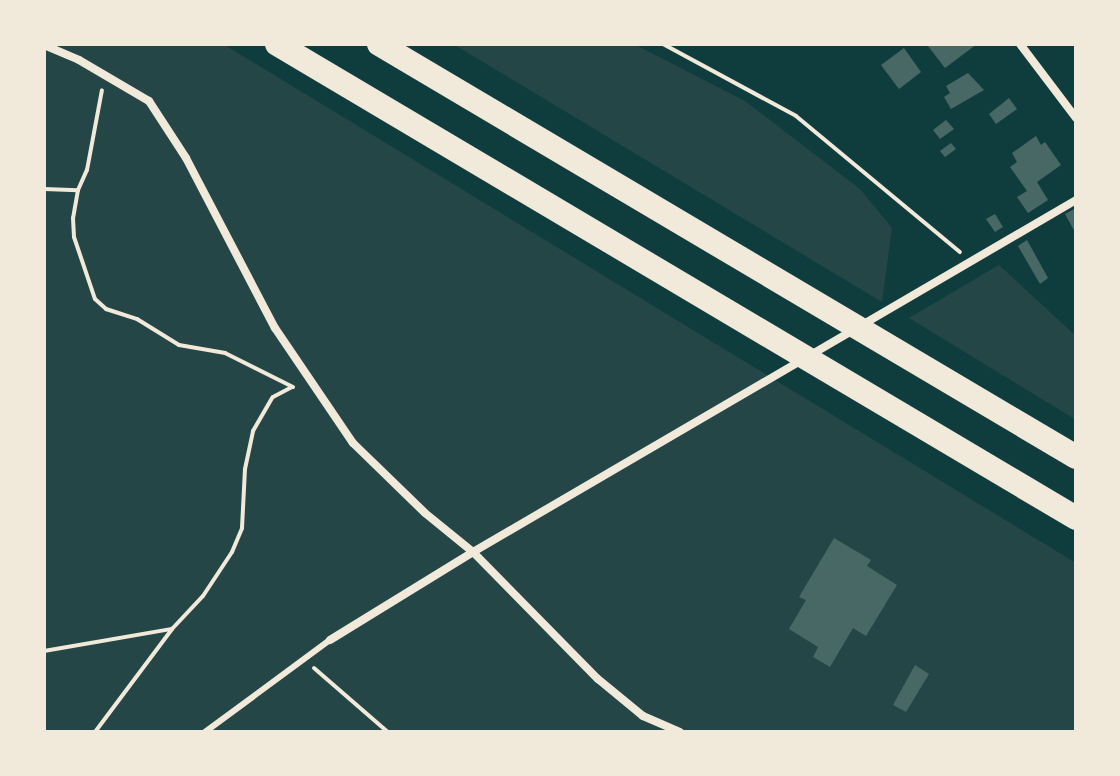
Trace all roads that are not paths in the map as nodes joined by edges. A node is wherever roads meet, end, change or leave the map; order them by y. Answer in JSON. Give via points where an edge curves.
{"nodes":[{"id":1,"x":277,"y":44,"type":"edge"},
{"id":2,"x":379,"y":44,"type":"edge"},
{"id":3,"x":1020,"y":44,"type":"edge"},
{"id":4,"x":44,"y":45,"type":"edge"},
{"id":5,"x":1076,"y":118,"type":"edge"},
{"id":6,"x":1076,"y":200,"type":"edge"},
{"id":7,"x":1076,"y":457,"type":"edge"},
{"id":8,"x":1076,"y":518,"type":"edge"},
{"id":9,"x":473,"y":552,"type":"junction"},
{"id":10,"x":330,"y":640,"type":"joint"},
{"id":11,"x":205,"y":732,"type":"edge"},
{"id":12,"x":680,"y":732,"type":"edge"}],
"edges":[{"from":1,"to":8,"type":"highway"},
{"from":2,"to":7,"type":"highway"},
{"from":3,"to":5,"type":"street"},
{"from":4,"to":9,"type":"street","via":[[149,101],[186,158],[275,328],[353,443]]},
{"from":6,"to":9,"type":"street"},
{"from":9,"to":10,"type":"street"},
{"from":9,"to":12,"type":"street","via":[[598,679],[643,716]]},
{"from":10,"to":11,"type":"lane"}]}
